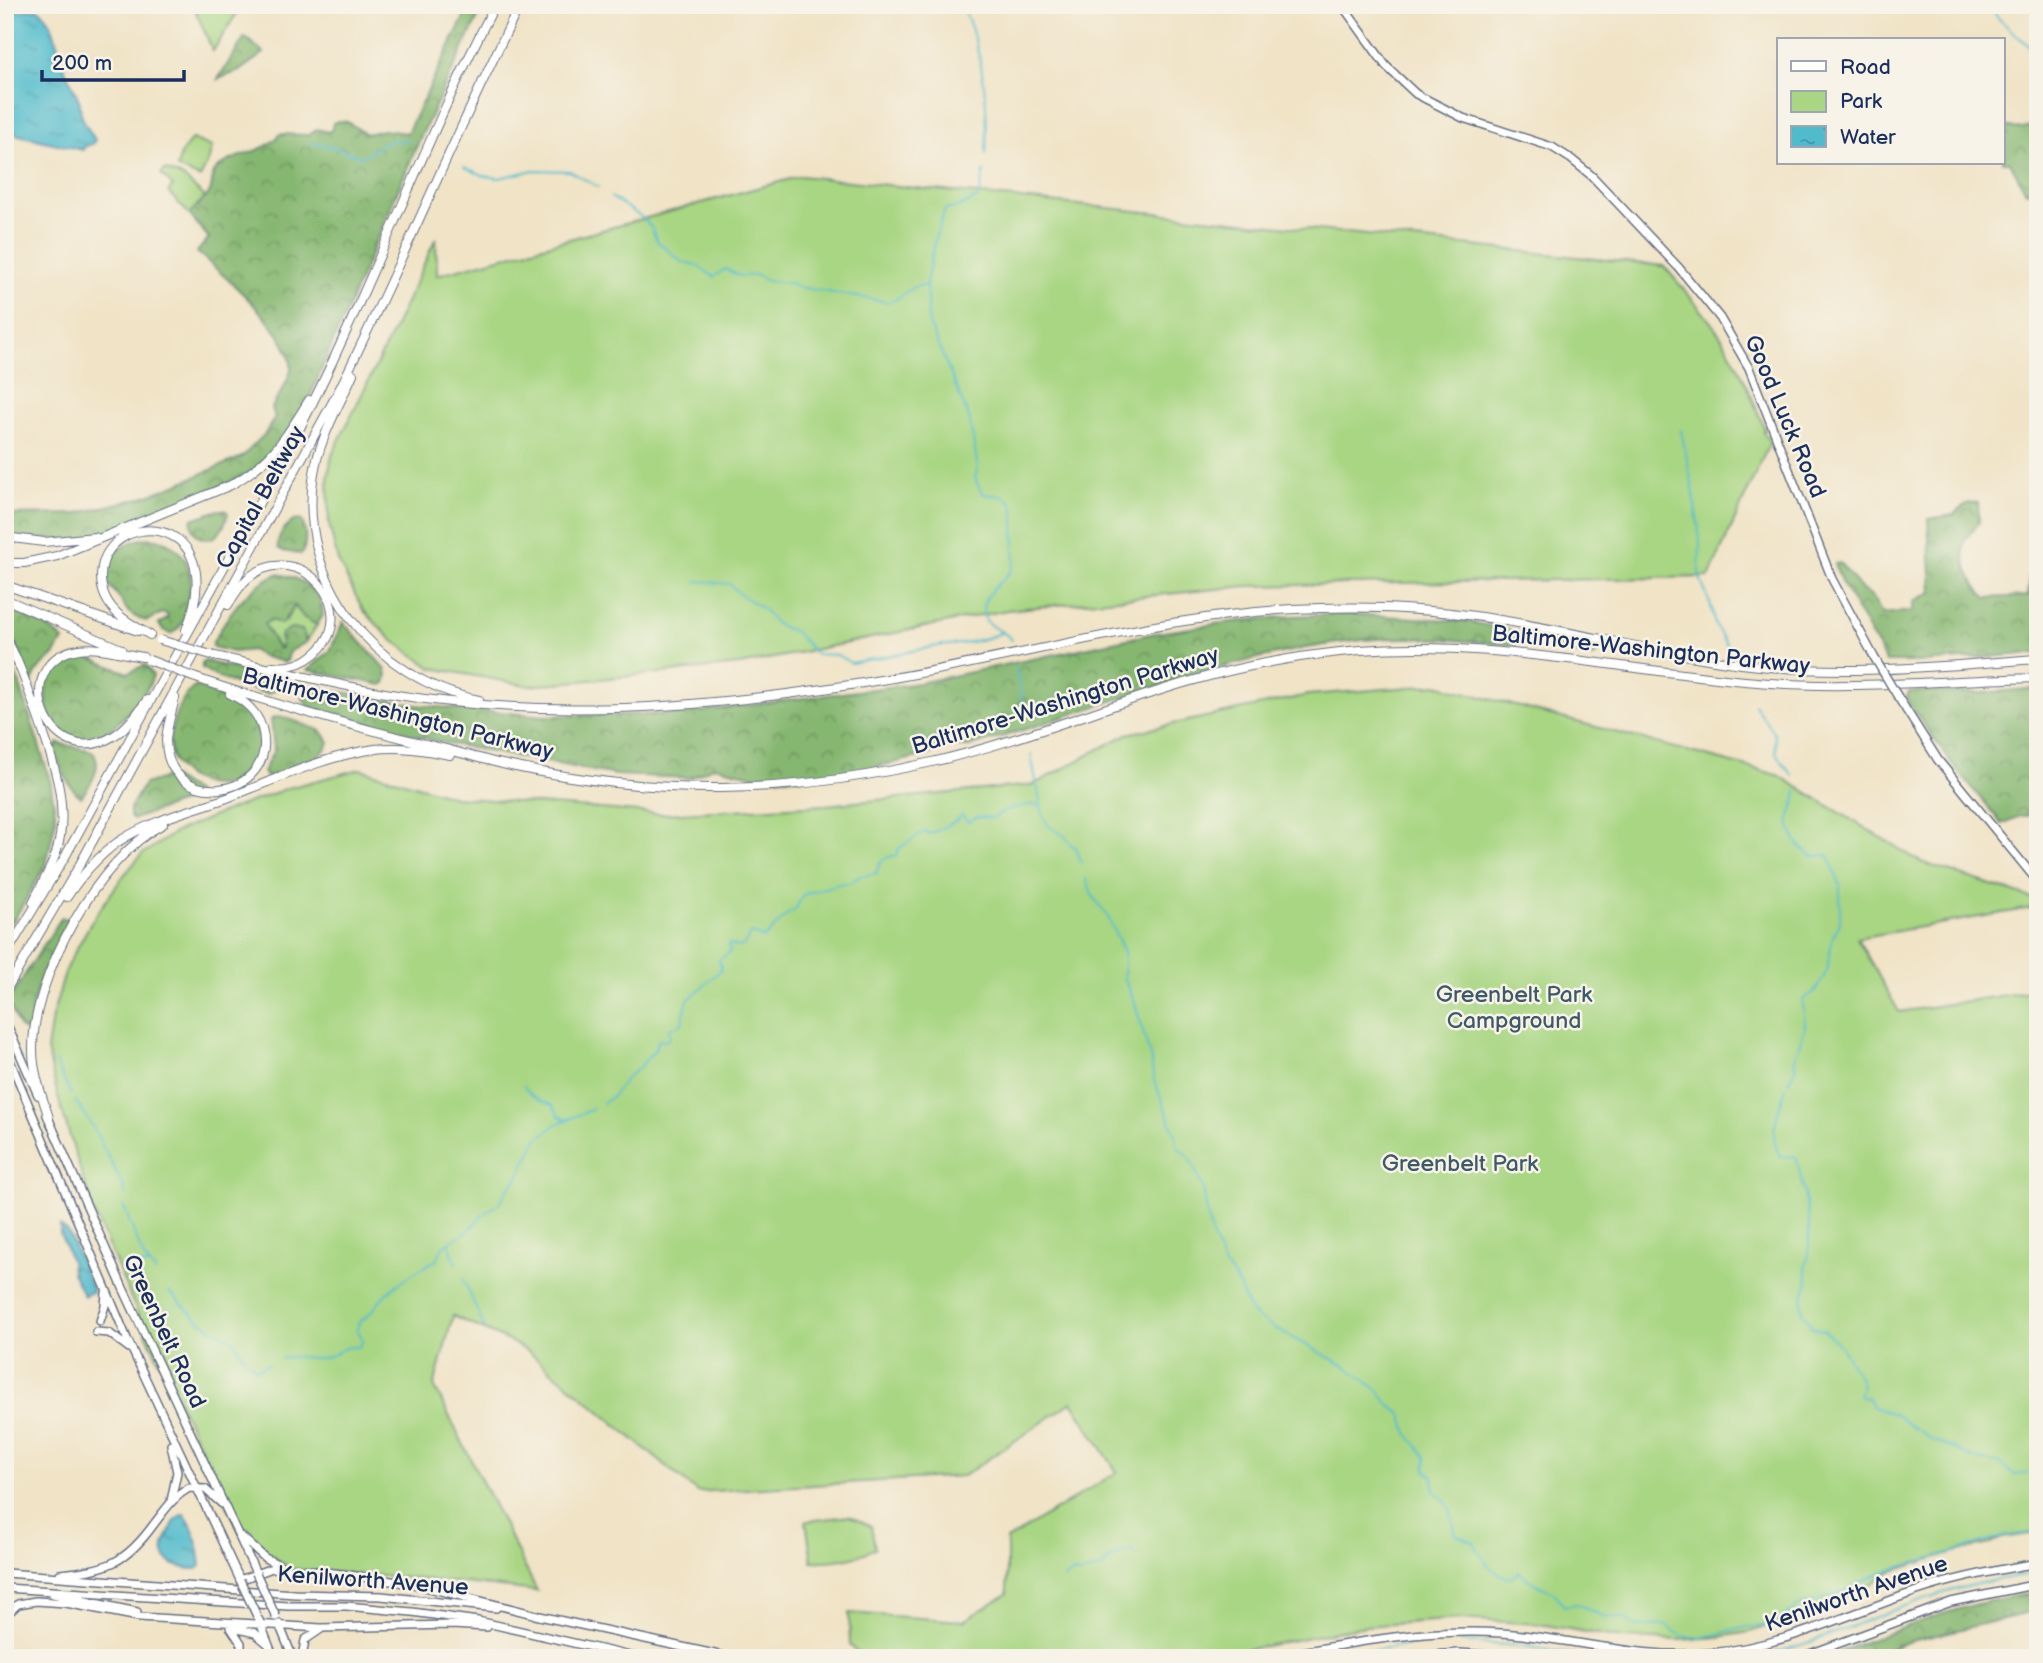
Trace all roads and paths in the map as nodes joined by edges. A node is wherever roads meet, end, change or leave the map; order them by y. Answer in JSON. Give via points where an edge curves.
{"nodes":[{"id":1,"x":495,"y":5,"type":"edge"},
{"id":2,"x":520,"y":5,"type":"edge"},
{"id":3,"x":1342,"y":5,"type":"edge"},
{"id":4,"x":377,"y":314,"type":"junction"},
{"id":5,"x":331,"y":365,"type":"junction"},
{"id":6,"x":121,"y":530,"type":"junction"},
{"id":7,"x":5,"y":537,"type":"edge"},
{"id":8,"x":5,"y":563,"type":"edge"},
{"id":9,"x":5,"y":585,"type":"edge"},
{"id":10,"x":5,"y":599,"type":"edge"},
{"id":11,"x":150,"y":635,"type":"junction"},
{"id":12,"x":5,"y":637,"type":"edge"},
{"id":13,"x":204,"y":639,"type":"junction"},
{"id":14,"x":146,"y":659,"type":"junction"},
{"id":15,"x":2038,"y":659,"type":"edge"},
{"id":16,"x":174,"y":660,"type":"junction"},
{"id":17,"x":254,"y":665,"type":"junction"},
{"id":18,"x":193,"y":677,"type":"junction"},
{"id":19,"x":2038,"y":678,"type":"edge"},
{"id":20,"x":160,"y":684,"type":"junction"},
{"id":21,"x":178,"y":687,"type":"junction"},
{"id":22,"x":530,"y":707,"type":"junction"},
{"id":23,"x":510,"y":766,"type":"junction"},
{"id":24,"x":199,"y":808,"type":"junction"},
{"id":25,"x":2038,"y":882,"type":"edge"},
{"id":26,"x":44,"y":927,"type":"junction"},
{"id":27,"x":8,"y":952,"type":"edge"},
{"id":28,"x":6,"y":992,"type":"edge"},
{"id":29,"x":5,"y":1020,"type":"edge"},
{"id":30,"x":5,"y":1049,"type":"edge"},
{"id":31,"x":49,"y":1118,"type":"junction"},
{"id":32,"x":106,"y":1289,"type":"junction"},
{"id":33,"x":100,"y":1321,"type":"dead end"},
{"id":34,"x":96,"y":1332,"type":"dead end"},
{"id":35,"x":132,"y":1350,"type":"junction"},
{"id":36,"x":163,"y":1420,"type":"junction"},
{"id":37,"x":195,"y":1488,"type":"junction"},
{"id":38,"x":171,"y":1502,"type":"junction"},
{"id":39,"x":227,"y":1508,"type":"junction"},
{"id":40,"x":238,"y":1534,"type":"junction"},
{"id":41,"x":2038,"y":1563,"type":"edge"},
{"id":42,"x":283,"y":1567,"type":"junction"},
{"id":43,"x":5,"y":1573,"type":"edge"},
{"id":44,"x":256,"y":1573,"type":"junction"},
{"id":45,"x":42,"y":1576,"type":"junction"},
{"id":46,"x":238,"y":1576,"type":"junction"},
{"id":47,"x":2038,"y":1584,"type":"edge"},
{"id":48,"x":5,"y":1588,"type":"edge"},
{"id":49,"x":22,"y":1589,"type":"junction"},
{"id":50,"x":537,"y":1615,"type":"junction"},
{"id":51,"x":5,"y":1616,"type":"edge"},
{"id":52,"x":158,"y":1617,"type":"junction"},
{"id":53,"x":258,"y":1620,"type":"junction"},
{"id":54,"x":222,"y":1621,"type":"junction"},
{"id":55,"x":277,"y":1621,"type":"junction"},
{"id":56,"x":230,"y":1627,"type":"junction"},
{"id":57,"x":321,"y":1628,"type":"junction"},
{"id":58,"x":512,"y":1629,"type":"junction"},
{"id":59,"x":269,"y":1646,"type":"junction"},
{"id":60,"x":241,"y":1658,"type":"edge"},
{"id":61,"x":274,"y":1658,"type":"edge"},
{"id":62,"x":293,"y":1658,"type":"edge"},
{"id":63,"x":302,"y":1658,"type":"edge"},
{"id":64,"x":639,"y":1658,"type":"edge"},
{"id":65,"x":733,"y":1658,"type":"edge"},
{"id":66,"x":1269,"y":1658,"type":"edge"},
{"id":67,"x":1394,"y":1658,"type":"edge"},
{"id":68,"x":1529,"y":1658,"type":"edge"},
{"id":69,"x":1799,"y":1658,"type":"edge"}],
"edges":[{"from":1,"to":5,"type":"highway","name":"Capital Beltway"},
{"from":2,"to":4,"type":"highway","name":"Capital Beltway"},
{"from":3,"to":25,"type":"main road","name":"Good Luck Road","bridge":true,"via":[[1386,66],[1416,94],[1463,118],[1552,148],[1592,176],[1720,318],[1749,368],[1832,579],[1874,657],[1933,752]]},
{"from":4,"to":13,"type":"highway","name":"Capital Beltway"},
{"from":4,"to":22,"type":"highway","via":[[324,437],[314,474],[314,530],[327,577],[357,629],[408,673],[456,695]]},
{"from":5,"to":6,"type":"highway","via":[[284,441],[252,472],[220,490]]},
{"from":5,"to":16,"type":"highway","name":"Capital Beltway"},
{"from":6,"to":7,"type":"highway","via":[[67,541]]},
{"from":6,"to":8,"type":"highway","via":[[57,556]]},
{"from":9,"to":11,"type":"highway","name":"Baltimore-Washington Parkway"},
{"from":10,"to":14,"type":"highway","name":"Baltimore-Washington Parkway"},
{"from":11,"to":16,"type":"highway","via":[[117,614],[101,580],[104,563],[117,543],[149,530],[181,542],[197,569],[196,593]]},
{"from":11,"to":17,"type":"highway","name":"Baltimore-Washington Parkway","bridge":true},
{"from":12,"to":27,"type":"highway","via":[[54,764],[62,810],[51,867]]},
{"from":13,"to":17,"type":"highway","via":[[255,573],[278,565],[309,573],[330,602],[332,626],[325,642],[312,657],[296,665]]},
{"from":13,"to":21,"type":"highway","name":"Capital Beltway"},
{"from":14,"to":18,"type":"highway","name":"Baltimore-Washington Parkway","bridge":true},
{"from":14,"to":20,"type":"highway","via":[[89,648],[61,656],[40,688],[48,723],[75,743],[103,741],[127,726]]},
{"from":15,"to":22,"type":"highway","name":"Baltimore-Washington Parkway","via":[[1903,670],[1791,669],[1673,654],[1471,615],[1322,607],[1182,621],[911,675],[786,694],[644,708]]},
{"from":16,"to":20,"type":"highway","name":"Capital Beltway"},
{"from":17,"to":22,"type":"highway","name":"Baltimore-Washington Parkway","via":[[390,694]]},
{"from":18,"to":21,"type":"highway","via":[[242,700],[259,721],[264,736],[262,753],[243,782],[221,790],[202,789],[172,765],[167,732]]},
{"from":18,"to":23,"type":"highway","name":"Baltimore-Washington Parkway","via":[[317,717]]},
{"from":19,"to":23,"type":"highway","name":"Baltimore-Washington Parkway","via":[[1791,685],[1468,649],[1362,650],[1216,674],[969,753],[811,784],[736,789],[658,787]]},
{"from":20,"to":27,"type":"highway","name":"Capital Beltway"},
{"from":21,"to":26,"type":"highway","name":"Capital Beltway"},
{"from":23,"to":24,"type":"highway","via":[[413,749],[379,749],[328,761]]},
{"from":24,"to":26,"type":"highway","via":[[142,828],[107,851],[79,879]]},
{"from":24,"to":31,"type":"highway","via":[[156,828],[124,852],[93,891],[64,942],[42,997],[34,1034],[34,1062]]},
{"from":26,"to":28,"type":"highway","name":"Capital Beltway"},
{"from":29,"to":31,"type":"main road","name":"Greenbelt Road"},
{"from":30,"to":32,"type":"main road","name":"Greenbelt Road"},
{"from":31,"to":39,"type":"main road","name":"Greenbelt Road"},
{"from":32,"to":33,"type":"main road"},
{"from":32,"to":35,"type":"main road","name":"Greenbelt Road"},
{"from":34,"to":35,"type":"main road","via":[[109,1333]]},
{"from":35,"to":36,"type":"main road","name":"Greenbelt Road"},
{"from":36,"to":37,"type":"main road","name":"Greenbelt Road"},
{"from":36,"to":38,"type":"main road","via":[[177,1472]]},
{"from":37,"to":38,"type":"main road"},
{"from":37,"to":39,"type":"main road","via":[[211,1493]]},
{"from":37,"to":46,"type":"main road","name":"Greenbelt Road"},
{"from":38,"to":45,"type":"main road","via":[[141,1542],[121,1559],[86,1573]]},
{"from":39,"to":40,"type":"main road","name":"Greenbelt Road"},
{"from":40,"to":42,"type":"main road"},
{"from":40,"to":44,"type":"main road","name":"Greenbelt Road"},
{"from":41,"to":66,"type":"main road","name":"Kenilworth Avenue","via":[[1954,1580],[1797,1636],[1722,1652],[1648,1654],[1461,1632],[1373,1639]]},
{"from":42,"to":44,"type":"main road"},
{"from":42,"to":50,"type":"main road","via":[[413,1584]]},
{"from":43,"to":45,"type":"main road","name":"Kenilworth Avenue"},
{"from":44,"to":46,"type":"main road","bridge":true},
{"from":44,"to":55,"type":"main road","name":"Greenbelt Road","bridge":true},
{"from":45,"to":50,"type":"main road","name":"Kenilworth Avenue","via":[[373,1596]]},
{"from":46,"to":53,"type":"main road","name":"Greenbelt Road","bridge":true},
{"from":47,"to":69,"type":"main road","name":"Kenilworth Avenue","via":[[1951,1602]]},
{"from":48,"to":49,"type":"main road","name":"Kenilworth Avenue"},
{"from":49,"to":52,"type":"main road"},
{"from":49,"to":58,"type":"main road","name":"Kenilworth Avenue","via":[[367,1607]]},
{"from":50,"to":65,"type":"main road","name":"Kenilworth Avenue"},
{"from":51,"to":52,"type":"main road","via":[[15,1606],[36,1601]]},
{"from":52,"to":54,"type":"main road"},
{"from":53,"to":54,"type":"main road"},
{"from":53,"to":55,"type":"main road"},
{"from":53,"to":59,"type":"main road","name":"Greenbelt Road"},
{"from":54,"to":56,"type":"main road"},
{"from":55,"to":57,"type":"main road"},
{"from":55,"to":62,"type":"main road","name":"Greenbelt Road"},
{"from":56,"to":59,"type":"main road","via":[[255,1633]]},
{"from":56,"to":60,"type":"main road","via":[[241,1643]]},
{"from":57,"to":58,"type":"main road","via":[[452,1625]]},
{"from":57,"to":63,"type":"main road","via":[[305,1640]]},
{"from":58,"to":64,"type":"main road","name":"Kenilworth Avenue"},
{"from":59,"to":61,"type":"main road","name":"Greenbelt Road"},
{"from":67,"to":68,"type":"main road","via":[[1459,1653]]}]}
